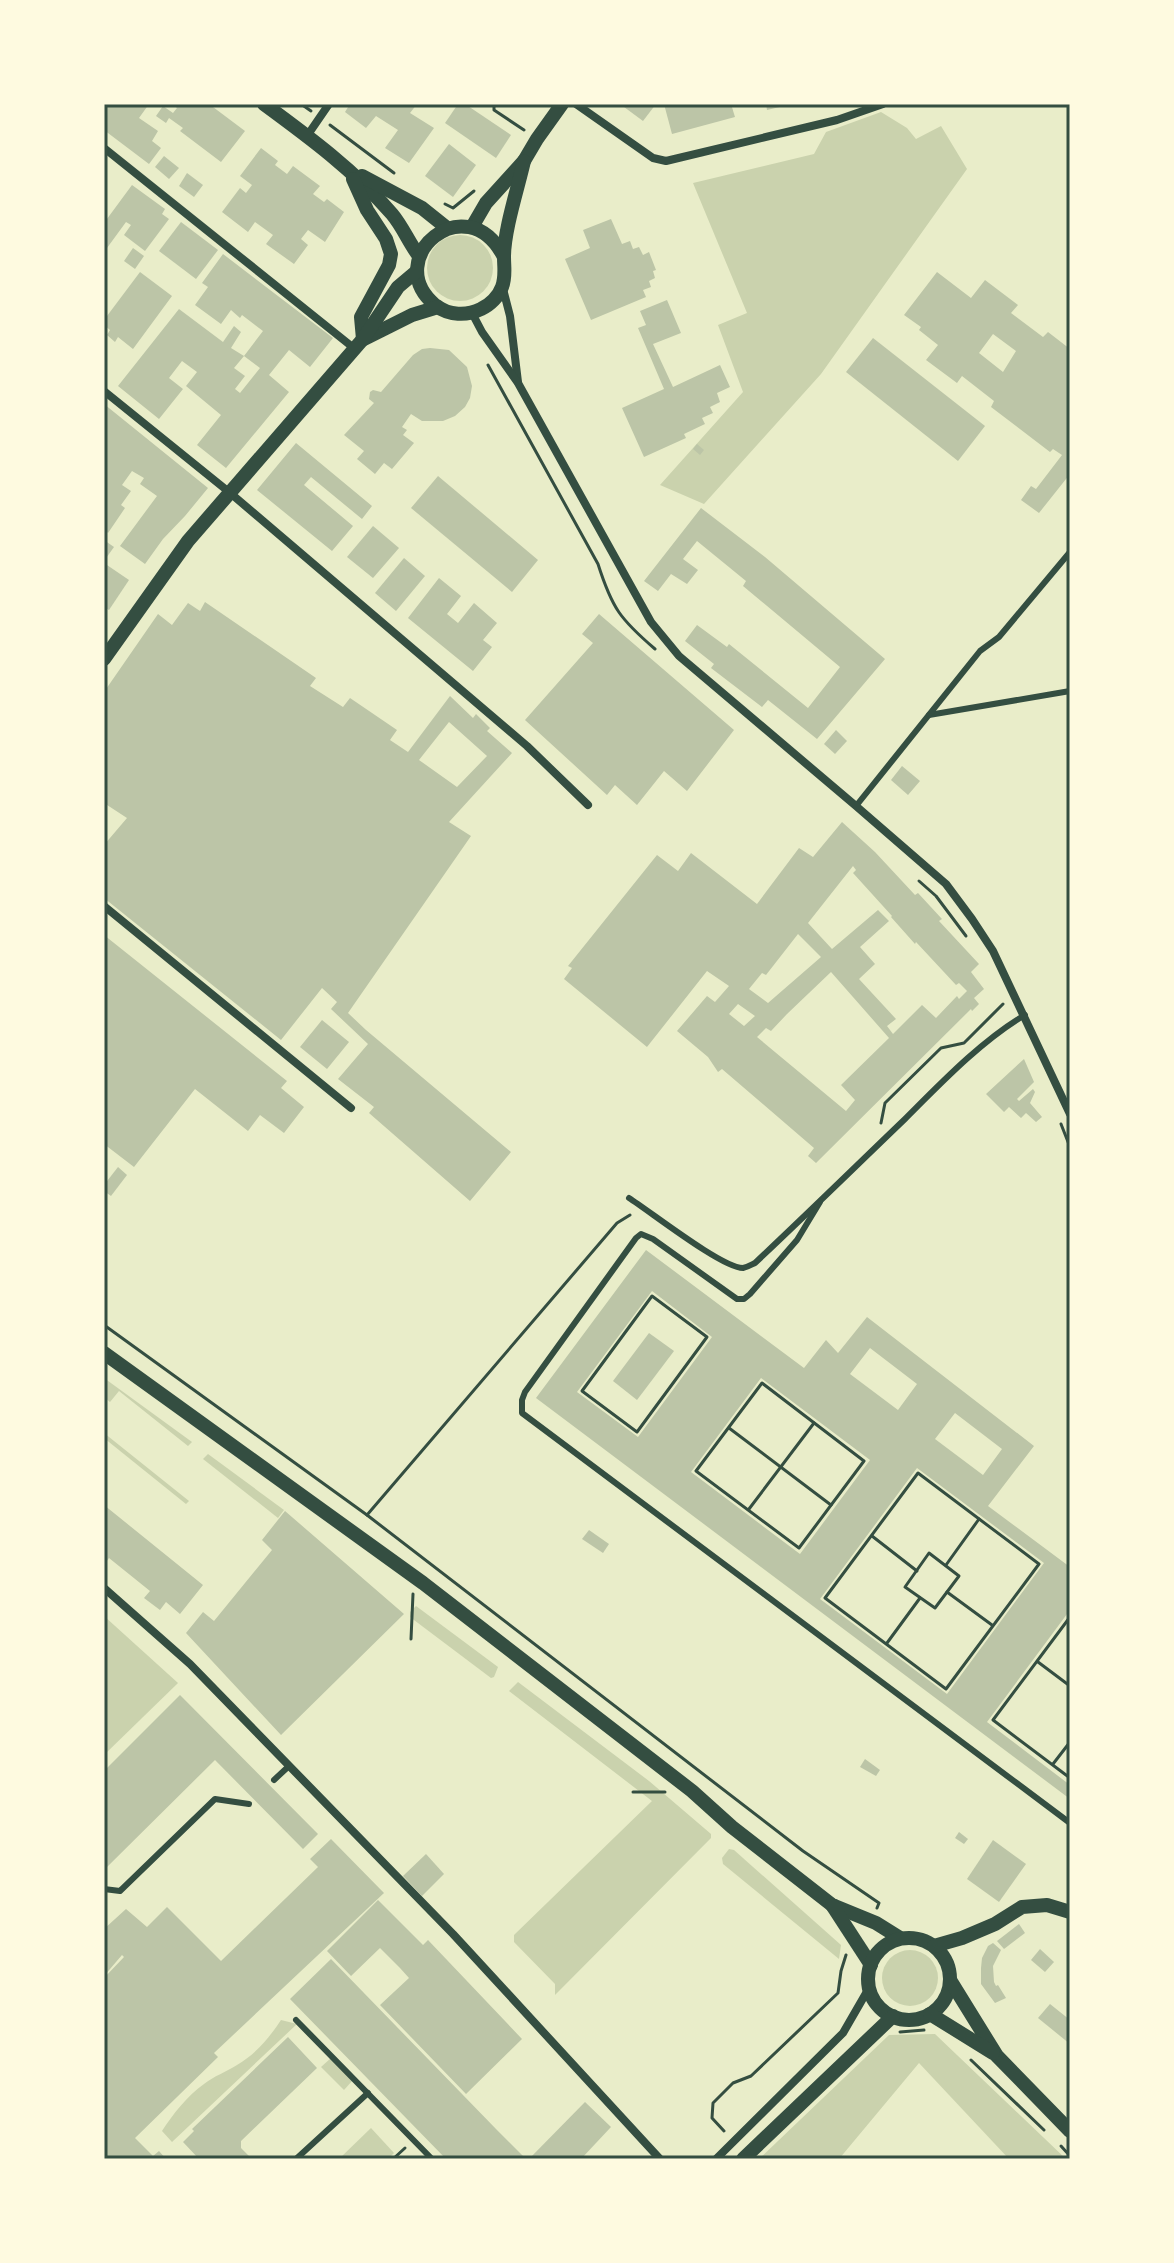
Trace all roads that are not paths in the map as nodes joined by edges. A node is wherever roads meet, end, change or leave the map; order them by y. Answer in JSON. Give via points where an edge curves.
{"nodes":[{"id":1,"x":264,"y":104,"type":"edge"},
{"id":2,"x":329,"y":104,"type":"edge"},
{"id":3,"x":562,"y":104,"type":"edge"},
{"id":4,"x":576,"y":104,"type":"edge"},
{"id":5,"x":883,"y":104,"type":"edge"},
{"id":6,"x":307,"y":136,"type":"junction"},
{"id":7,"x":104,"y":148,"type":"edge"},
{"id":8,"x":524,"y":161,"type":"junction"},
{"id":9,"x":347,"y":168,"type":"junction"},
{"id":10,"x":472,"y":227,"type":"junction"},
{"id":11,"x":447,"y":228,"type":"junction"},
{"id":12,"x":504,"y":257,"type":"junction"},
{"id":13,"x":418,"y":264,"type":"junction"},
{"id":14,"x":503,"y":286,"type":"junction"},
{"id":15,"x":438,"y":307,"type":"junction"},
{"id":16,"x":472,"y":313,"type":"junction"},
{"id":17,"x":359,"y":344,"type":"junction"},
{"id":18,"x":518,"y":383,"type":"junction"},
{"id":19,"x":104,"y":391,"type":"edge"},
{"id":20,"x":229,"y":492,"type":"junction"},
{"id":21,"x":1070,"y":552,"type":"edge"},
{"id":22,"x":106,"y":650,"type":"edge"},
{"id":23,"x":1070,"y":691,"type":"edge"},
{"id":24,"x":929,"y":715,"type":"junction"},
{"id":25,"x":588,"y":805,"type":"dead end"},
{"id":26,"x":856,"y":806,"type":"junction"},
{"id":27,"x":104,"y":906,"type":"edge"},
{"id":28,"x":1025,"y":1015,"type":"junction"},
{"id":29,"x":351,"y":1108,"type":"dead end"},
{"id":30,"x":1070,"y":1114,"type":"edge"},
{"id":31,"x":629,"y":1198,"type":"dead end"},
{"id":32,"x":820,"y":1202,"type":"junction"},
{"id":33,"x":104,"y":1353,"type":"edge"},
{"id":34,"x":104,"y":1588,"type":"edge"},
{"id":35,"x":289,"y":1766,"type":"junction"},
{"id":36,"x":274,"y":1780,"type":"dead end"},
{"id":37,"x":249,"y":1804,"type":"dead end"},
{"id":38,"x":1070,"y":1823,"type":"edge"},
{"id":39,"x":104,"y":1889,"type":"edge"},
{"id":40,"x":832,"y":1905,"type":"junction"},
{"id":41,"x":1070,"y":1912,"type":"edge"},
{"id":42,"x":900,"y":1938,"type":"junction"},
{"id":43,"x":934,"y":1946,"type":"junction"},
{"id":44,"x":871,"y":1965,"type":"junction"},
{"id":45,"x":950,"y":1980,"type":"junction"},
{"id":46,"x":869,"y":1988,"type":"junction"},
{"id":47,"x":930,"y":2014,"type":"junction"},
{"id":48,"x":893,"y":2016,"type":"junction"},
{"id":49,"x":296,"y":2020,"type":"dead end"},
{"id":50,"x":997,"y":2056,"type":"junction"},
{"id":51,"x":368,"y":2093,"type":"junction"},
{"id":52,"x":1070,"y":2131,"type":"edge"},
{"id":53,"x":296,"y":2159,"type":"edge"},
{"id":54,"x":432,"y":2159,"type":"edge"},
{"id":55,"x":660,"y":2159,"type":"edge"},
{"id":56,"x":716,"y":2159,"type":"edge"},
{"id":57,"x":743,"y":2159,"type":"edge"}],
"edges":[{"from":1,"to":6,"type":"street"},
{"from":2,"to":6,"type":"street"},
{"from":3,"to":8,"type":"street"},
{"from":4,"to":5,"type":"street","via":[[653,158],[666,161]]},
{"from":6,"to":9,"type":"street"},
{"from":7,"to":17,"type":"street"},
{"from":8,"to":10,"type":"street"},
{"from":8,"to":12,"type":"street"},
{"from":9,"to":11,"type":"street","via":[[422,208]]},
{"from":9,"to":13,"type":"street","via":[[393,215]]},
{"from":9,"to":17,"type":"street","via":[[391,254],[361,317]]},
{"from":10,"to":11,"type":"street"},
{"from":10,"to":12,"type":"street","via":[[490,236]]},
{"from":11,"to":13,"type":"street","via":[[433,237]]},
{"from":12,"to":14,"type":"street"},
{"from":13,"to":15,"type":"street","via":[[419,284]]},
{"from":13,"to":17,"type":"street"},
{"from":14,"to":16,"type":"street","via":[[487,306]]},
{"from":14,"to":18,"type":"street"},
{"from":15,"to":16,"type":"street","via":[[453,314]]},
{"from":15,"to":17,"type":"street"},
{"from":16,"to":18,"type":"street"},
{"from":17,"to":20,"type":"street"},
{"from":18,"to":26,"type":"street","via":[[651,622],[679,656]]},
{"from":19,"to":20,"type":"street"},
{"from":20,"to":22,"type":"street"},
{"from":20,"to":25,"type":"street","via":[[527,746]]},
{"from":21,"to":24,"type":"lane"},
{"from":23,"to":24,"type":"lane"},
{"from":24,"to":26,"type":"lane"},
{"from":26,"to":28,"type":"street","via":[[946,884],[993,951]]},
{"from":27,"to":29,"type":"street"},
{"from":28,"to":30,"type":"street"},
{"from":28,"to":32,"type":"lane","via":[[958,1067]]},
{"from":31,"to":32,"type":"lane","via":[[715,1256],[742,1268],[755,1263]]},
{"from":32,"to":38,"type":"lane","via":[[797,1240],[744,1299],[641,1234],[525,1392],[522,1413]]},
{"from":33,"to":40,"type":"street","via":[[423,1583]]},
{"from":34,"to":35,"type":"street","via":[[190,1664]]},
{"from":35,"to":36,"type":"lane"},
{"from":35,"to":55,"type":"street"},
{"from":37,"to":39,"type":"lane","via":[[215,1799],[120,1891]]},
{"from":40,"to":42,"type":"street"},
{"from":40,"to":44,"type":"street"},
{"from":41,"to":43,"type":"street","via":[[1047,1905],[1022,1907],[984,1929]]},
{"from":42,"to":43,"type":"street"},
{"from":42,"to":44,"type":"street","via":[[877,1953]]},
{"from":43,"to":45,"type":"street","via":[[943,1955]]},
{"from":44,"to":46,"type":"street"},
{"from":45,"to":47,"type":"street","via":[[940,2005]]},
{"from":45,"to":50,"type":"street"},
{"from":46,"to":48,"type":"street","via":[[874,2000]]},
{"from":46,"to":56,"type":"street","via":[[843,2033]]},
{"from":47,"to":48,"type":"street","via":[[918,2019]]},
{"from":47,"to":50,"type":"street"},
{"from":48,"to":57,"type":"street"},
{"from":49,"to":51,"type":"lane"},
{"from":50,"to":52,"type":"street"},
{"from":51,"to":53,"type":"lane"},
{"from":51,"to":54,"type":"lane"}]}
